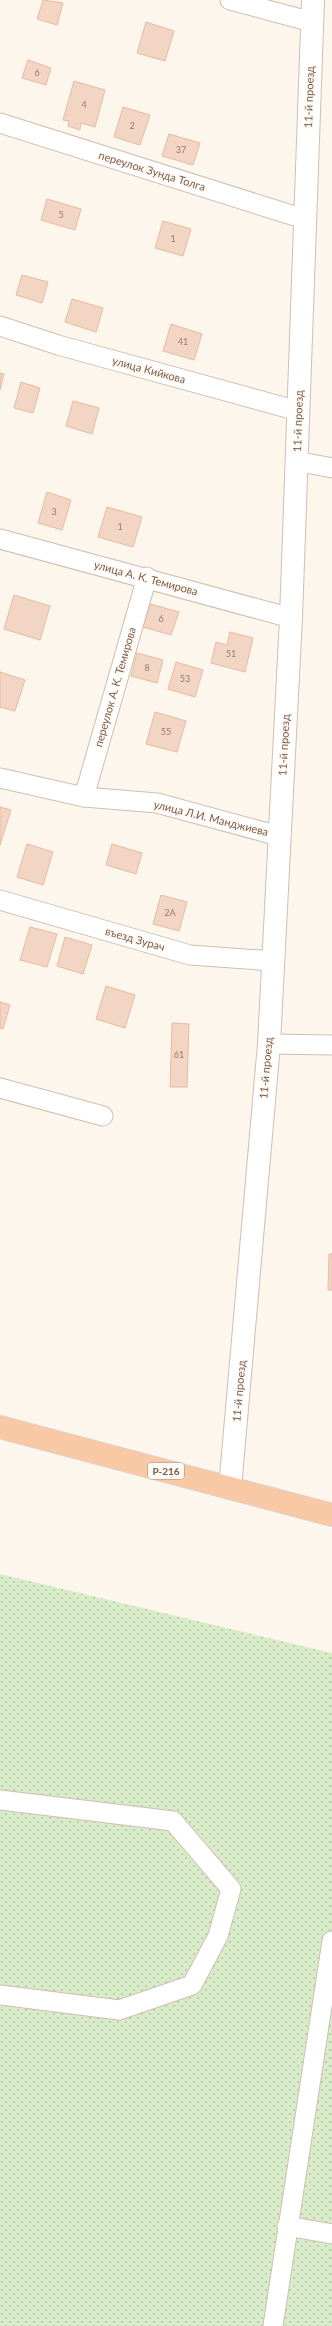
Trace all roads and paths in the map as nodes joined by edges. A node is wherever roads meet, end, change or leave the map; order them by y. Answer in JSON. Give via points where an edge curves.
{"nodes":[{"id":1,"x":230,"y":0,"type":"edge"},
{"id":2,"x":313,"y":0,"type":"edge"},
{"id":3,"x":312,"y":22,"type":"junction"},
{"id":4,"x":0,"y":124,"type":"edge"},
{"id":5,"x":304,"y":219,"type":"junction"},
{"id":6,"x":0,"y":326,"type":"edge"},
{"id":7,"x":298,"y":411,"type":"junction"},
{"id":8,"x":296,"y":461,"type":"junction"},
{"id":9,"x":332,"y":468,"type":"edge"},
{"id":10,"x":0,"y":539,"type":"edge"},
{"id":11,"x":147,"y":577,"type":"junction"},
{"id":12,"x":291,"y":618,"type":"junction"},
{"id":13,"x":0,"y":778,"type":"edge"},
{"id":14,"x":84,"y":797,"type":"junction"},
{"id":15,"x":279,"y":836,"type":"junction"},
{"id":16,"x":0,"y":900,"type":"edge"},
{"id":17,"x":273,"y":961,"type":"junction"},
{"id":18,"x":269,"y":1044,"type":"junction"},
{"id":19,"x":332,"y":1045,"type":"edge"},
{"id":20,"x":0,"y":1088,"type":"edge"},
{"id":21,"x":103,"y":1116,"type":"dead end"},
{"id":22,"x":0,"y":1427,"type":"edge"},
{"id":23,"x":230,"y":1488,"type":"junction"},
{"id":24,"x":332,"y":1515,"type":"edge"},
{"id":25,"x":0,"y":1800,"type":"edge"},
{"id":26,"x":332,"y":1941,"type":"edge"},
{"id":27,"x":0,"y":1995,"type":"edge"},
{"id":28,"x":327,"y":1996,"type":"edge"},
{"id":29,"x":287,"y":2226,"type":"junction"},
{"id":30,"x":332,"y":2234,"type":"edge"},
{"id":31,"x":273,"y":2326,"type":"edge"}],
"edges":[{"from":1,"to":3,"type":"street"},
{"from":2,"to":3,"type":"street","name":"11-й проезд"},
{"from":3,"to":5,"type":"street","name":"11-й проезд"},
{"from":4,"to":5,"type":"street","name":"переулок Зунда Толга"},
{"from":5,"to":7,"type":"street","name":"11-й проезд"},
{"from":6,"to":7,"type":"street","name":"улица Кийкова","via":[[58,345]]},
{"from":7,"to":8,"type":"street","name":"11-й проезд"},
{"from":8,"to":9,"type":"street"},
{"from":8,"to":12,"type":"street","name":"11-й проезд"},
{"from":10,"to":11,"type":"street","name":"улица А. К. Темирова"},
{"from":11,"to":12,"type":"street","name":"улица А. К. Темирова"},
{"from":11,"to":14,"type":"street","name":"переулок А. К. Темирова"},
{"from":12,"to":15,"type":"street","name":"11-й проезд"},
{"from":13,"to":14,"type":"street","name":"улица Л.И. Манджиева"},
{"from":14,"to":15,"type":"street","name":"улица Л.И. Манджиева","via":[[157,803]]},
{"from":15,"to":17,"type":"street","name":"11-й проезд"},
{"from":16,"to":17,"type":"street","name":"въезд Зурач","via":[[190,955]]},
{"from":17,"to":18,"type":"street","name":"11-й проезд"},
{"from":18,"to":19,"type":"street"},
{"from":18,"to":23,"type":"street","name":"11-й проезд"},
{"from":20,"to":21,"type":"street"},
{"from":22,"to":23,"type":"highway","number":"Р-216"},
{"from":23,"to":24,"type":"highway","number":"Р-216"},
{"from":25,"to":27,"type":"street","via":[[173,1821],[231,1889],[218,1936],[192,1985],[119,2010]]},
{"from":26,"to":28,"type":"street"},
{"from":28,"to":29,"type":"street"},
{"from":29,"to":30,"type":"street"},
{"from":29,"to":31,"type":"street"}]}
